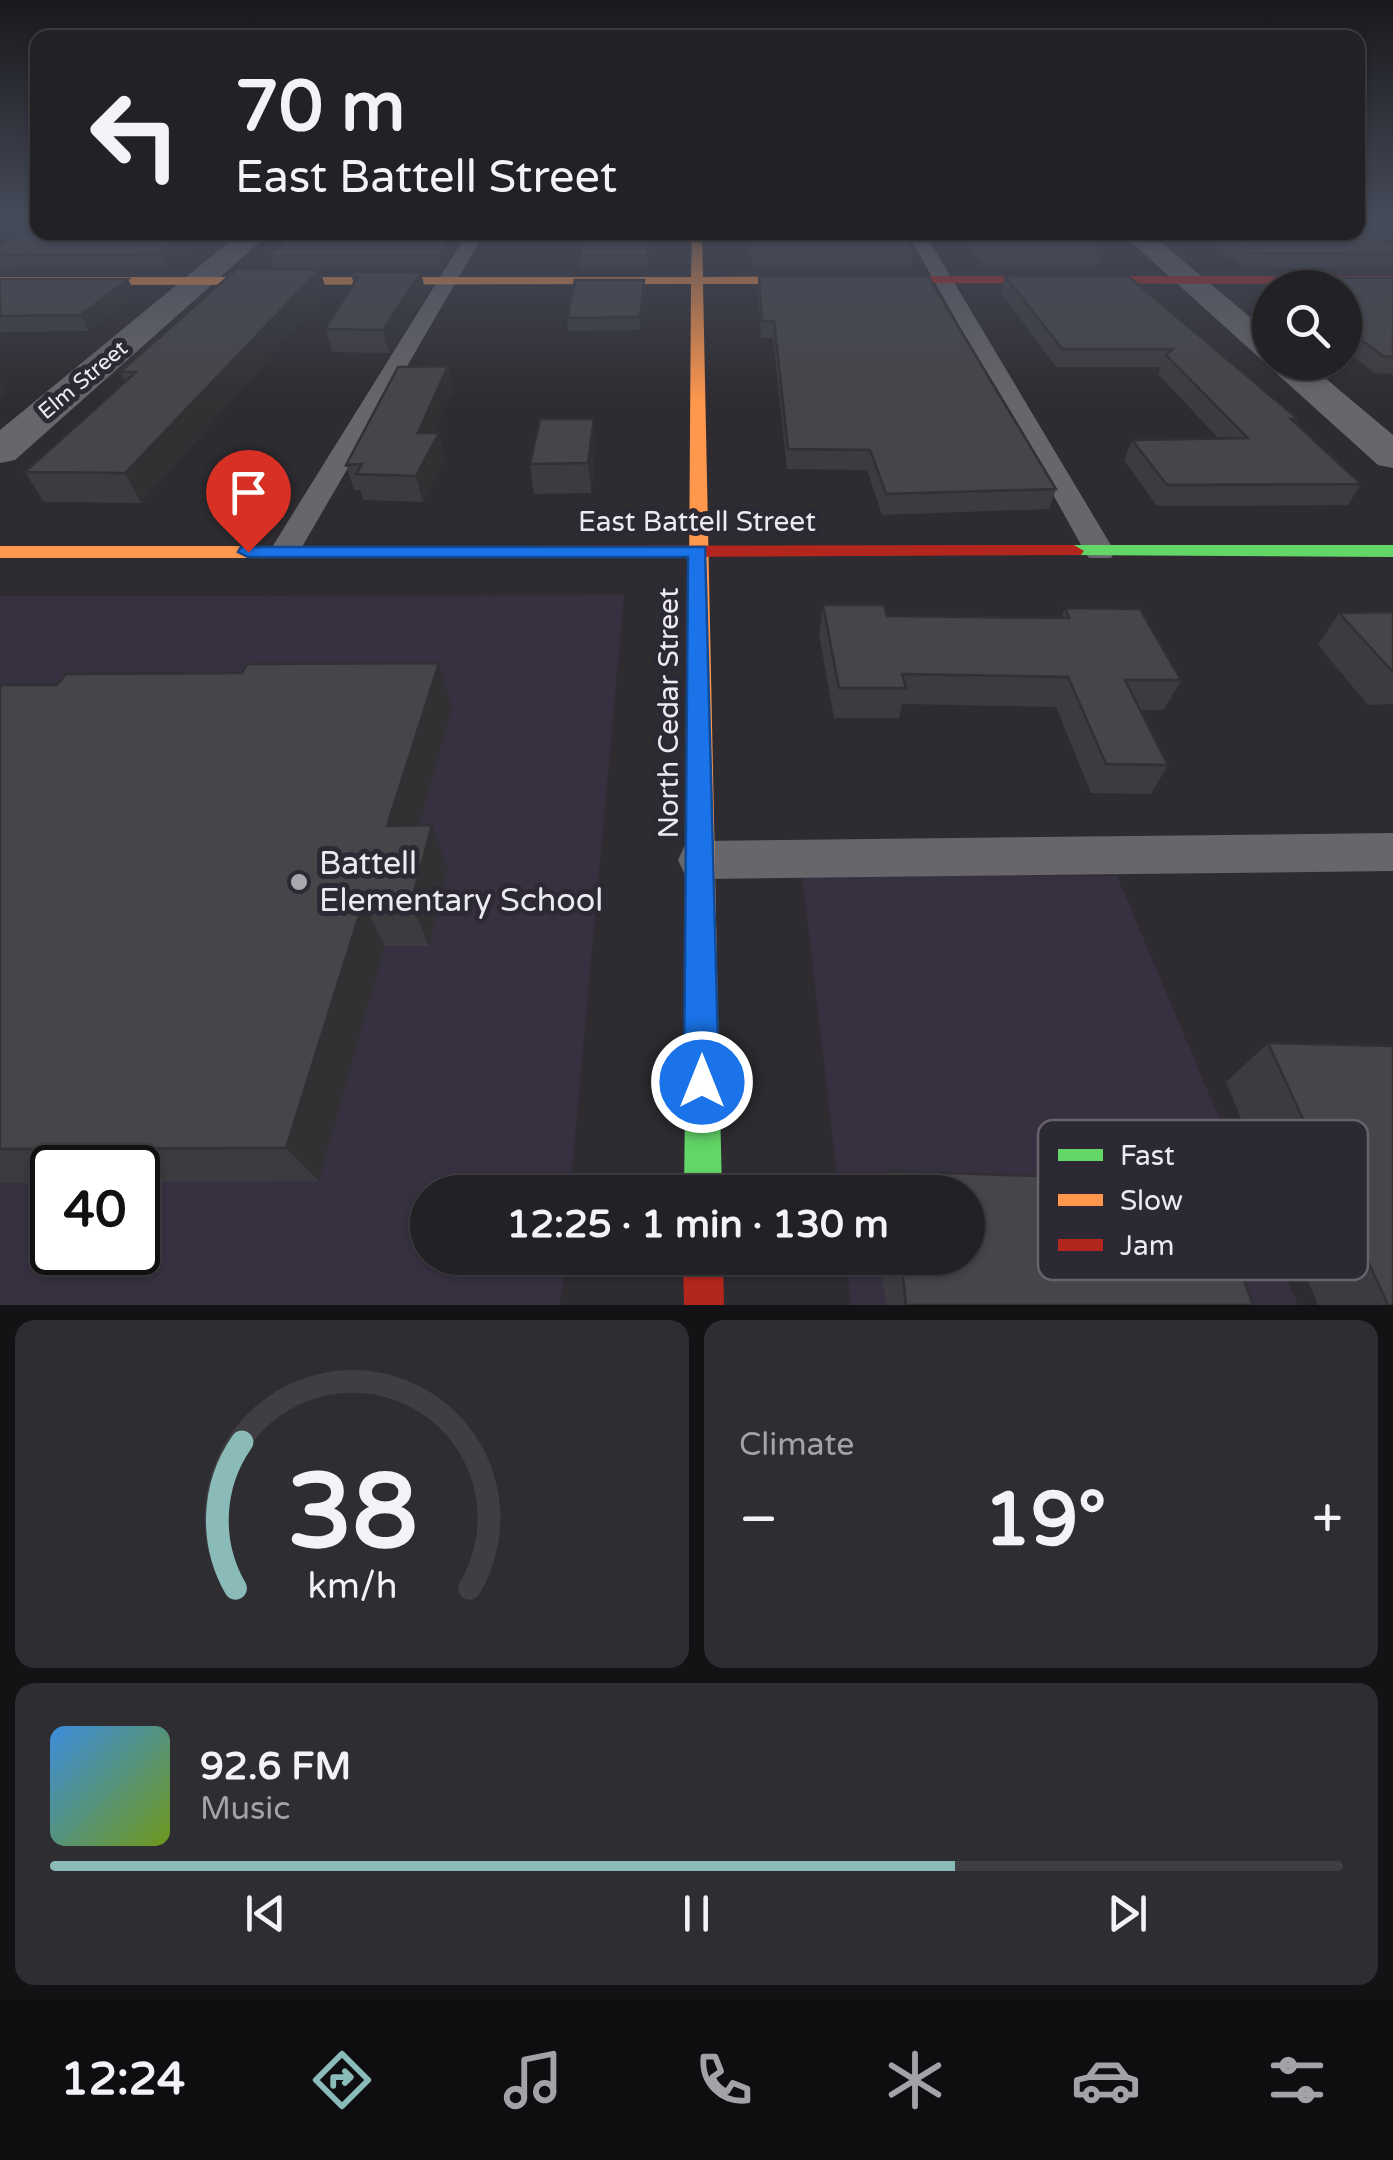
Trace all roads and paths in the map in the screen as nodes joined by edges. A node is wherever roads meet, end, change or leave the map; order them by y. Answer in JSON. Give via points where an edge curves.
{"nodes":[{"id":1,"x":697,"y":280,"type":"junction"},
{"id":2,"x":942,"y":280,"type":"junction"},
{"id":3,"x":1188,"y":280,"type":"junction"},
{"id":4,"x":1393,"y":280,"type":"edge"},
{"id":5,"x":0,"y":281,"type":"edge"},
{"id":6,"x":199,"y":281,"type":"junction"},
{"id":7,"x":449,"y":281,"type":"junction"},
{"id":8,"x":1252,"y":335,"type":"edge"},
{"id":9,"x":1305,"y":380,"type":"edge"},
{"id":10,"x":0,"y":451,"type":"edge"},
{"id":11,"x":1393,"y":456,"type":"edge"},
{"id":12,"x":1393,"y":551,"type":"edge"},
{"id":13,"x":0,"y":552,"type":"edge"},
{"id":14,"x":284,"y":552,"type":"junction"},
{"id":15,"x":698,"y":552,"type":"junction"},
{"id":16,"x":1100,"y":552,"type":"junction"},
{"id":17,"x":1393,"y":852,"type":"edge"},
{"id":18,"x":700,"y":860,"type":"junction"},
{"id":19,"x":702,"y":1175,"type":"edge"},
{"id":20,"x":703,"y":1275,"type":"edge"},
{"id":21,"x":704,"y":1305,"type":"edge"}],
"edges":[{"from":1,"to":2,"type":"street"},
{"from":1,"to":7,"type":"street"},
{"from":1,"to":15,"type":"street","name":"North Cedar Street"},
{"from":2,"to":3,"type":"street"},
{"from":2,"to":16,"type":"lane"},
{"from":3,"to":4,"type":"street"},
{"from":3,"to":8,"type":"street"},
{"from":5,"to":6,"type":"street"},
{"from":6,"to":7,"type":"street"},
{"from":6,"to":10,"type":"street","name":"Elm Street"},
{"from":7,"to":14,"type":"lane"},
{"from":9,"to":11,"type":"street"},
{"from":12,"to":16,"type":"street","name":"East Battell Street"},
{"from":13,"to":14,"type":"street","name":"East Battell Street"},
{"from":14,"to":15,"type":"street","name":"East Battell Street"},
{"from":15,"to":16,"type":"street","name":"East Battell Street"},
{"from":15,"to":18,"type":"street","name":"North Cedar Street"},
{"from":17,"to":18,"type":"lane"},
{"from":18,"to":19,"type":"street","name":"North Cedar Street"},
{"from":20,"to":21,"type":"street"}]}
